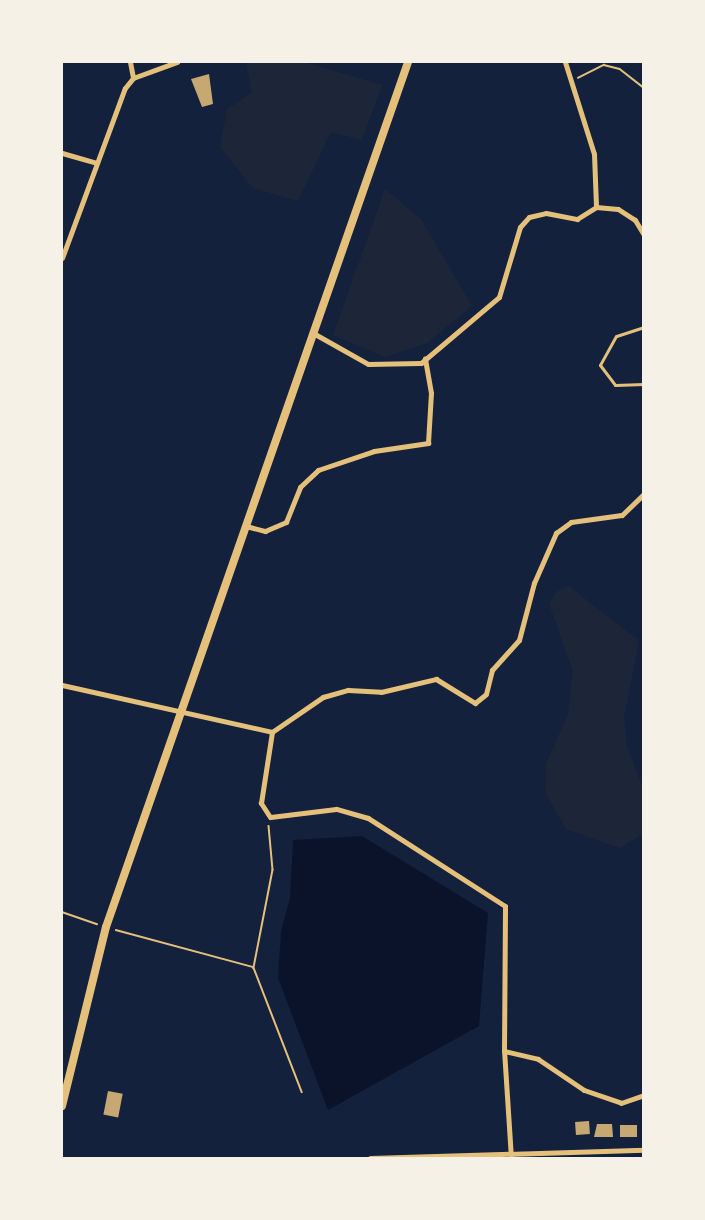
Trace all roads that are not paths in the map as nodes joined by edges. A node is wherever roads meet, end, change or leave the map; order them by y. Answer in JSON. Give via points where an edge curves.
{"nodes":[{"id":1,"x":130,"y":62,"type":"edge"},
{"id":2,"x":177,"y":62,"type":"edge"},
{"id":3,"x":408,"y":62,"type":"edge"},
{"id":4,"x":565,"y":62,"type":"edge"},
{"id":5,"x":133,"y":78,"type":"junction"},
{"id":6,"x":62,"y":153,"type":"edge"},
{"id":7,"x":96,"y":163,"type":"junction"},
{"id":8,"x":596,"y":207,"type":"junction"},
{"id":9,"x":644,"y":235,"type":"edge"},
{"id":10,"x":62,"y":258,"type":"edge"},
{"id":11,"x":644,"y":327,"type":"edge"},
{"id":12,"x":313,"y":333,"type":"junction"},
{"id":13,"x":425,"y":359,"type":"junction"},
{"id":14,"x":644,"y":384,"type":"edge"},
{"id":15,"x":644,"y":494,"type":"edge"},
{"id":16,"x":246,"y":526,"type":"junction"},
{"id":17,"x":62,"y":685,"type":"edge"},
{"id":18,"x":180,"y":714,"type":"junction"},
{"id":19,"x":272,"y":732,"type":"junction"},
{"id":20,"x":504,"y":1051,"type":"junction"},
{"id":21,"x":644,"y":1095,"type":"edge"},
{"id":22,"x":62,"y":1106,"type":"edge"},
{"id":23,"x":644,"y":1150,"type":"edge"},
{"id":24,"x":511,"y":1155,"type":"edge"},
{"id":25,"x":370,"y":1158,"type":"edge"}],
"edges":[{"from":1,"to":5,"type":"street"},
{"from":2,"to":5,"type":"street"},
{"from":3,"to":12,"type":"main road"},
{"from":4,"to":8,"type":"street","via":[[594,154]]},
{"from":5,"to":7,"type":"street"},
{"from":6,"to":7,"type":"street"},
{"from":7,"to":10,"type":"street"},
{"from":8,"to":9,"type":"street","via":[[618,209],[635,220]]},
{"from":8,"to":13,"type":"street","via":[[577,219],[546,213],[529,218],[520,227],[499,297]]},
{"from":11,"to":14,"type":"lane","via":[[616,336],[600,365],[615,385]]},
{"from":12,"to":13,"type":"street","via":[[368,364],[411,367]]},
{"from":12,"to":16,"type":"main road"},
{"from":13,"to":16,"type":"street","via":[[431,393],[428,443],[374,451],[318,471],[300,487],[286,522],[265,531]]},
{"from":15,"to":19,"type":"street","via":[[622,514],[582,519],[556,533],[534,583],[519,640],[492,670],[486,694],[475,704],[436,679],[381,692],[348,690],[323,697]]},
{"from":16,"to":18,"type":"main road"},
{"from":17,"to":18,"type":"street"},
{"from":18,"to":19,"type":"street"},
{"from":18,"to":22,"type":"main road","via":[[106,927]]},
{"from":19,"to":20,"type":"street","via":[[261,803],[270,817],[336,808],[368,818],[505,906]]},
{"from":20,"to":21,"type":"street","via":[[538,1059],[584,1090],[621,1103]]},
{"from":20,"to":24,"type":"street"},
{"from":23,"to":24,"type":"street"},
{"from":24,"to":25,"type":"street"}]}
